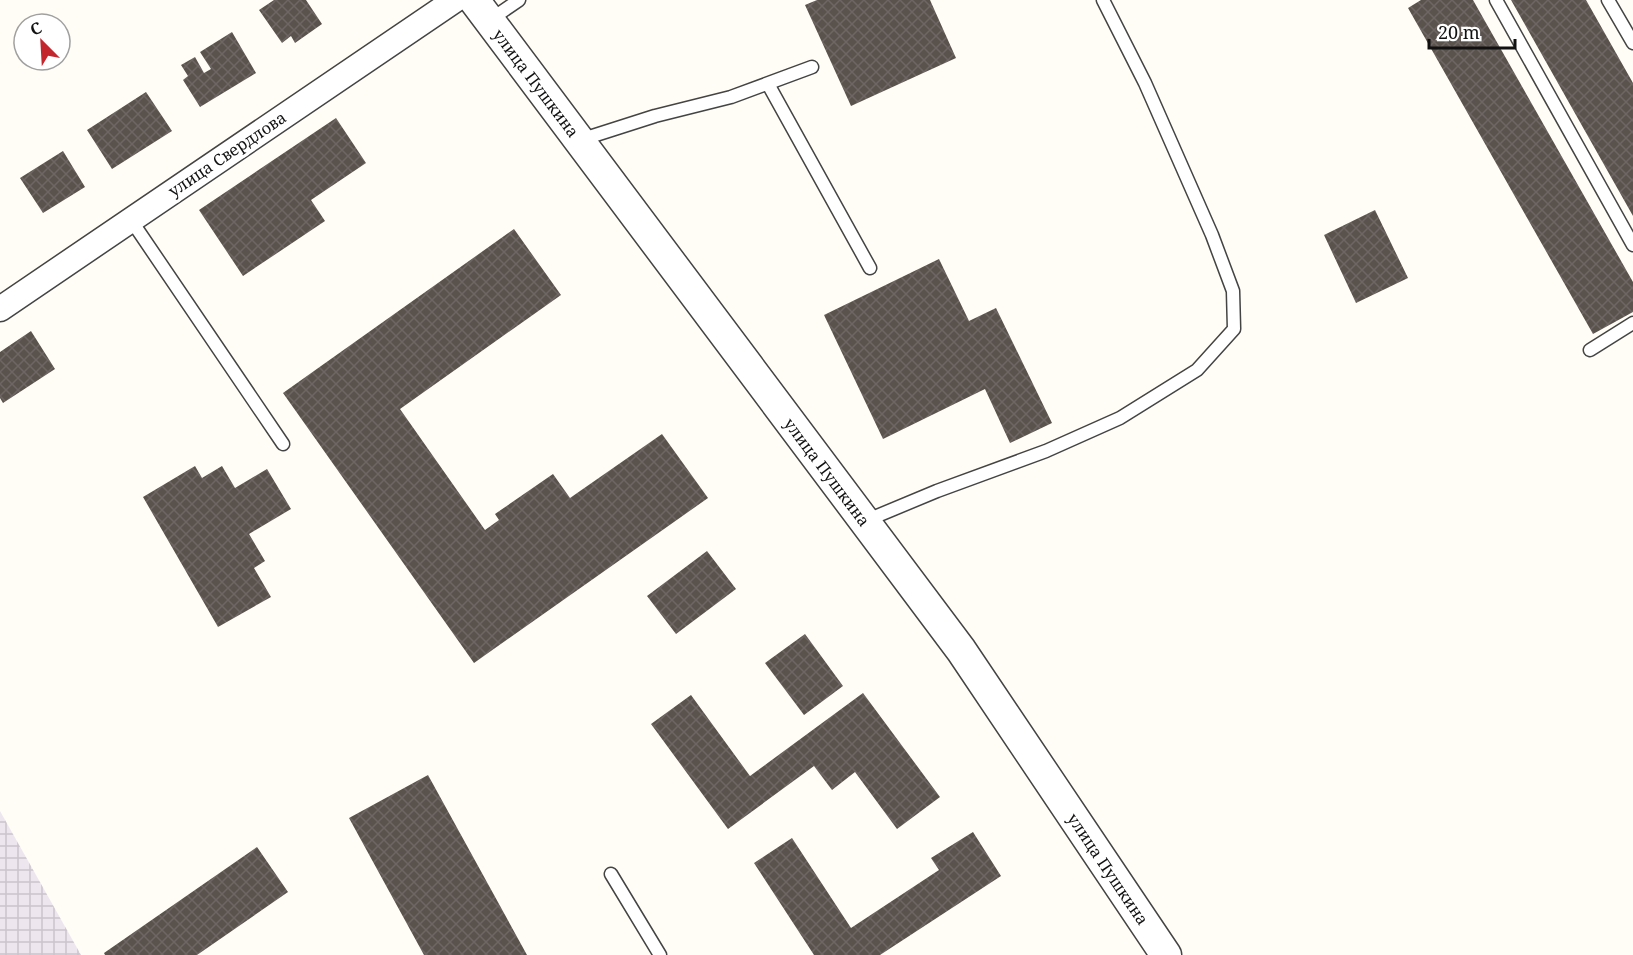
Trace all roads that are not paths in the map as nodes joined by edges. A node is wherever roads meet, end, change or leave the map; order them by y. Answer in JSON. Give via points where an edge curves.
{"nodes":[{"id":1,"x":455,"y":0,"type":"edge"},
{"id":2,"x":519,"y":0,"type":"edge"},
{"id":3,"x":1103,"y":0,"type":"edge"},
{"id":4,"x":1496,"y":0,"type":"edge"},
{"id":5,"x":1608,"y":0,"type":"edge"},
{"id":6,"x":481,"y":10,"type":"edge"},
{"id":7,"x":1633,"y":43,"type":"edge"},
{"id":8,"x":812,"y":67,"type":"dead end"},
{"id":9,"x":768,"y":84,"type":"junction"},
{"id":10,"x":579,"y":140,"type":"junction"},
{"id":11,"x":131,"y":220,"type":"junction"},
{"id":12,"x":1633,"y":245,"type":"edge"},
{"id":13,"x":870,"y":268,"type":"dead end"},
{"id":14,"x":0,"y":309,"type":"edge"},
{"id":15,"x":1633,"y":323,"type":"edge"},
{"id":16,"x":1590,"y":350,"type":"dead end"},
{"id":17,"x":283,"y":444,"type":"dead end"},
{"id":18,"x":864,"y":521,"type":"junction"},
{"id":19,"x":611,"y":874,"type":"dead end"},
{"id":20,"x":660,"y":955,"type":"edge"},
{"id":21,"x":1166,"y":955,"type":"edge"}],
"edges":[{"from":1,"to":11,"type":"street","name":"улица Свердлова"},
{"from":2,"to":6,"type":"lane"},
{"from":3,"to":18,"type":"lane","via":[[1145,83],[1212,235],[1233,291],[1234,329],[1197,370],[1120,418]]},
{"from":4,"to":12,"type":"lane"},
{"from":5,"to":7,"type":"lane"},
{"from":6,"to":10,"type":"street","name":"улица Пушкина"},
{"from":8,"to":9,"type":"lane"},
{"from":9,"to":10,"type":"lane"},
{"from":9,"to":13,"type":"lane"},
{"from":10,"to":18,"type":"street","name":"улица Пушкина"},
{"from":11,"to":14,"type":"street","name":"улица Свердлова"},
{"from":11,"to":17,"type":"lane"},
{"from":15,"to":16,"type":"lane"},
{"from":18,"to":21,"type":"street","name":"улица Пушкина","via":[[961,650]]},
{"from":19,"to":20,"type":"lane"}]}
